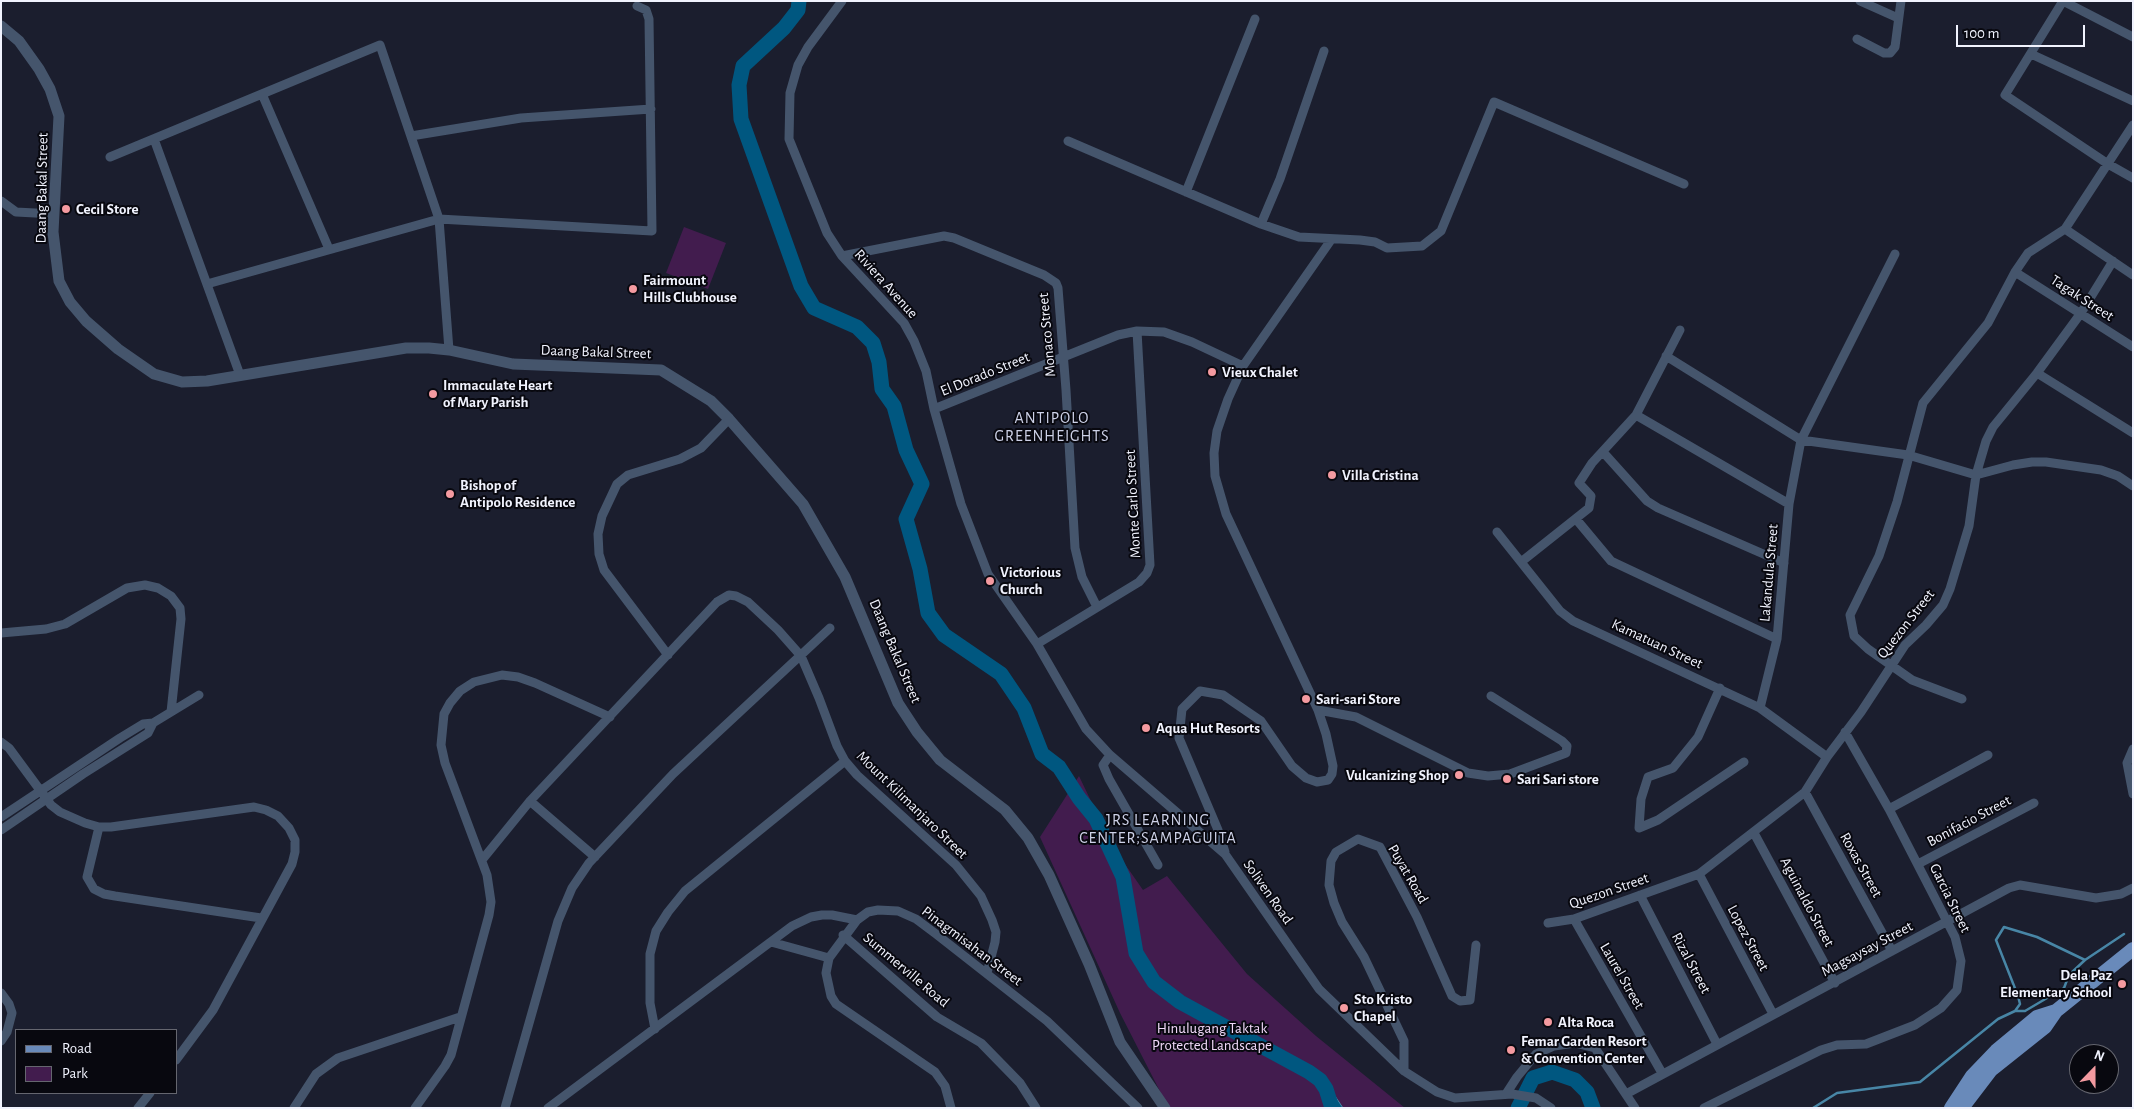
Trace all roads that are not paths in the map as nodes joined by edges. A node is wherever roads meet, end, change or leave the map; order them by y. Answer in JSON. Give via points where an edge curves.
{"nodes":[{"id":1,"x":842,"y":1,"type":"edge"},
{"id":2,"x":1860,"y":1,"type":"edge"},
{"id":3,"x":1901,"y":1,"type":"edge"},
{"id":4,"x":2063,"y":1,"type":"edge"},
{"id":5,"x":637,"y":6,"type":"dead end"},
{"id":6,"x":1898,"y":18,"type":"junction"},
{"id":7,"x":1255,"y":19,"type":"dead end"},
{"id":8,"x":1,"y":26,"type":"edge"},
{"id":9,"x":2133,"y":36,"type":"edge"},
{"id":10,"x":1857,"y":39,"type":"dead end"},
{"id":11,"x":1324,"y":51,"type":"dead end"},
{"id":12,"x":2030,"y":54,"type":"junction"},
{"id":13,"x":262,"y":94,"type":"junction"},
{"id":14,"x":2133,"y":101,"type":"edge"},
{"id":15,"x":651,"y":109,"type":"junction"},
{"id":16,"x":2133,"y":125,"type":"edge"},
{"id":17,"x":411,"y":136,"type":"junction"},
{"id":18,"x":154,"y":139,"type":"junction"},
{"id":19,"x":1068,"y":141,"type":"dead end"},
{"id":20,"x":110,"y":157,"type":"dead end"},
{"id":21,"x":2108,"y":164,"type":"junction"},
{"id":22,"x":2133,"y":178,"type":"edge"},
{"id":23,"x":1684,"y":184,"type":"dead end"},
{"id":24,"x":1186,"y":192,"type":"junction"},
{"id":25,"x":1,"y":201,"type":"edge"},
{"id":26,"x":54,"y":214,"type":"junction"},
{"id":27,"x":440,"y":220,"type":"junction"},
{"id":28,"x":1261,"y":224,"type":"junction"},
{"id":29,"x":2064,"y":229,"type":"junction"},
{"id":30,"x":1331,"y":240,"type":"junction"},
{"id":31,"x":330,"y":249,"type":"junction"},
{"id":32,"x":1895,"y":254,"type":"dead end"},
{"id":33,"x":842,"y":256,"type":"junction"},
{"id":34,"x":2113,"y":261,"type":"junction"},
{"id":35,"x":2015,"y":272,"type":"junction"},
{"id":36,"x":2133,"y":275,"type":"edge"},
{"id":37,"x":207,"y":284,"type":"junction"},
{"id":38,"x":2081,"y":313,"type":"junction"},
{"id":39,"x":1680,"y":330,"type":"dead end"},
{"id":40,"x":1137,"y":331,"type":"junction"},
{"id":41,"x":2133,"y":347,"type":"edge"},
{"id":42,"x":449,"y":350,"type":"junction"},
{"id":43,"x":1666,"y":356,"type":"junction"},
{"id":44,"x":1063,"y":358,"type":"junction"},
{"id":45,"x":1243,"y":366,"type":"junction"},
{"id":46,"x":2037,"y":373,"type":"junction"},
{"id":47,"x":240,"y":375,"type":"junction"},
{"id":48,"x":934,"y":409,"type":"junction"},
{"id":49,"x":1636,"y":414,"type":"junction"},
{"id":50,"x":730,"y":419,"type":"junction"},
{"id":51,"x":2133,"y":433,"type":"edge"},
{"id":52,"x":1801,"y":440,"type":"junction"},
{"id":53,"x":1603,"y":452,"type":"junction"},
{"id":54,"x":1908,"y":455,"type":"junction"},
{"id":55,"x":1976,"y":475,"type":"junction"},
{"id":56,"x":2133,"y":486,"type":"edge"},
{"id":57,"x":1789,"y":504,"type":"junction"},
{"id":58,"x":1576,"y":519,"type":"junction"},
{"id":59,"x":1496,"y":532,"type":"dead end"},
{"id":60,"x":1521,"y":562,"type":"junction"},
{"id":61,"x":1784,"y":563,"type":"junction"},
{"id":62,"x":1097,"y":607,"type":"junction"},
{"id":63,"x":830,"y":628,"type":"dead end"},
{"id":64,"x":1,"y":633,"type":"edge"},
{"id":65,"x":1777,"y":639,"type":"junction"},
{"id":66,"x":1037,"y":644,"type":"junction"},
{"id":67,"x":668,"y":655,"type":"junction"},
{"id":68,"x":800,"y":656,"type":"junction"},
{"id":69,"x":1890,"y":666,"type":"junction"},
{"id":70,"x":1720,"y":688,"type":"junction"},
{"id":71,"x":199,"y":695,"type":"dead end"},
{"id":72,"x":1491,"y":696,"type":"dead end"},
{"id":73,"x":1962,"y":699,"type":"dead end"},
{"id":74,"x":1760,"y":708,"type":"junction"},
{"id":75,"x":1318,"y":710,"type":"junction"},
{"id":76,"x":171,"y":712,"type":"junction"},
{"id":77,"x":610,"y":717,"type":"junction"},
{"id":78,"x":153,"y":723,"type":"junction"},
{"id":79,"x":1845,"y":732,"type":"junction"},
{"id":80,"x":1,"y":742,"type":"edge"},
{"id":81,"x":2133,"y":749,"type":"edge"},
{"id":82,"x":1110,"y":755,"type":"junction"},
{"id":83,"x":1988,"y":756,"type":"dead end"},
{"id":84,"x":1827,"y":758,"type":"junction"},
{"id":85,"x":845,"y":761,"type":"junction"},
{"id":86,"x":1744,"y":762,"type":"dead end"},
{"id":87,"x":39,"y":791,"type":"junction"},
{"id":88,"x":1805,"y":792,"type":"junction"},
{"id":89,"x":2133,"y":794,"type":"edge"},
{"id":90,"x":46,"y":799,"type":"junction"},
{"id":91,"x":530,"y":801,"type":"junction"},
{"id":92,"x":2034,"y":803,"type":"dead end"},
{"id":93,"x":1889,"y":809,"type":"junction"},
{"id":94,"x":1,"y":817,"type":"edge"},
{"id":95,"x":99,"y":827,"type":"junction"},
{"id":96,"x":1,"y":830,"type":"edge"},
{"id":97,"x":1754,"y":834,"type":"junction"},
{"id":98,"x":1225,"y":854,"type":"junction"},
{"id":99,"x":595,"y":857,"type":"junction"},
{"id":100,"x":482,"y":860,"type":"junction"},
{"id":101,"x":1918,"y":864,"type":"junction"},
{"id":102,"x":1158,"y":865,"type":"dead end"},
{"id":103,"x":1699,"y":874,"type":"junction"},
{"id":104,"x":2133,"y":888,"type":"edge"},
{"id":105,"x":1640,"y":895,"type":"junction"},
{"id":106,"x":261,"y":918,"type":"junction"},
{"id":107,"x":1574,"y":919,"type":"junction"},
{"id":108,"x":857,"y":920,"type":"junction"},
{"id":109,"x":1948,"y":921,"type":"junction"},
{"id":110,"x":1548,"y":923,"type":"dead end"},
{"id":111,"x":844,"y":935,"type":"junction"},
{"id":112,"x":771,"y":942,"type":"junction"},
{"id":113,"x":1476,"y":944,"type":"dead end"},
{"id":114,"x":2133,"y":949,"type":"edge"},
{"id":115,"x":1892,"y":951,"type":"junction"},
{"id":116,"x":829,"y":958,"type":"junction"},
{"id":117,"x":987,"y":973,"type":"junction"},
{"id":118,"x":1834,"y":983,"type":"junction"},
{"id":119,"x":1,"y":993,"type":"edge"},
{"id":120,"x":2056,"y":1011,"type":"junction"},
{"id":121,"x":1773,"y":1014,"type":"junction"},
{"id":122,"x":460,"y":1017,"type":"junction"},
{"id":123,"x":654,"y":1029,"type":"junction"},
{"id":124,"x":1,"y":1040,"type":"edge"},
{"id":125,"x":1718,"y":1044,"type":"junction"},
{"id":126,"x":178,"y":1057,"type":"edge"},
{"id":127,"x":1404,"y":1071,"type":"junction"},
{"id":128,"x":1662,"y":1074,"type":"junction"},
{"id":129,"x":149,"y":1094,"type":"edge"},
{"id":130,"x":1509,"y":1094,"type":"junction"},
{"id":131,"x":1626,"y":1094,"type":"junction"},
{"id":132,"x":138,"y":1108,"type":"edge"},
{"id":133,"x":294,"y":1108,"type":"edge"},
{"id":134,"x":415,"y":1108,"type":"edge"},
{"id":135,"x":505,"y":1108,"type":"edge"},
{"id":136,"x":548,"y":1108,"type":"edge"},
{"id":137,"x":951,"y":1108,"type":"edge"},
{"id":138,"x":1036,"y":1108,"type":"edge"},
{"id":139,"x":1138,"y":1108,"type":"edge"},
{"id":140,"x":1165,"y":1108,"type":"edge"},
{"id":141,"x":1550,"y":1108,"type":"edge"},
{"id":142,"x":1635,"y":1108,"type":"edge"},
{"id":143,"x":1704,"y":1108,"type":"edge"},
{"id":144,"x":1951,"y":1108,"type":"edge"},
{"id":145,"x":1962,"y":1108,"type":"edge"}],
"edges":[{"from":1,"to":33,"type":"street","name":"Riviera Avenue","via":[[798,65],[790,93],[788,118],[789,139],[796,157],[827,233]]},
{"from":2,"to":6,"type":"street"},
{"from":3,"to":6,"type":"street"},
{"from":4,"to":9,"type":"street"},
{"from":4,"to":12,"type":"street"},
{"from":5,"to":15,"type":"street","via":[[646,10],[649,19]]},
{"from":6,"to":10,"type":"street","via":[[1896,47],[1890,53]]},
{"from":7,"to":24,"type":"street"},
{"from":8,"to":26,"type":"street","name":"Daang Bakal Street","via":[[20,41],[39,69],[59,116]]},
{"from":11,"to":28,"type":"street","via":[[1280,180]]},
{"from":12,"to":14,"type":"street"},
{"from":12,"to":21,"type":"street","via":[[2006,95]]},
{"from":13,"to":17,"type":"street","via":[[380,45]]},
{"from":13,"to":18,"type":"street"},
{"from":13,"to":31,"type":"street"},
{"from":15,"to":17,"type":"street","via":[[521,118]]},
{"from":15,"to":27,"type":"street","via":[[652,230]]},
{"from":16,"to":21,"type":"street"},
{"from":17,"to":27,"type":"street"},
{"from":18,"to":20,"type":"street"},
{"from":18,"to":37,"type":"street"},
{"from":19,"to":24,"type":"street"},
{"from":21,"to":22,"type":"street"},
{"from":21,"to":29,"type":"street"},
{"from":23,"to":30,"type":"street","via":[[1494,102],[1441,231],[1422,246],[1387,248],[1375,242]]},
{"from":24,"to":28,"type":"street"},
{"from":25,"to":26,"type":"street","via":[[16,212]]},
{"from":26,"to":47,"type":"street","name":"Daang Bakal Street","via":[[59,280],[70,302],[86,321],[154,374],[182,382]]},
{"from":27,"to":31,"type":"street"},
{"from":27,"to":42,"type":"street"},
{"from":28,"to":30,"type":"street","via":[[1299,237]]},
{"from":29,"to":34,"type":"street"},
{"from":29,"to":35,"type":"street","via":[[2028,253]]},
{"from":30,"to":45,"type":"street"},
{"from":31,"to":37,"type":"street"},
{"from":32,"to":52,"type":"street","name":"Lakandula Street"},
{"from":33,"to":44,"type":"street","name":"Monaco Street","via":[[944,236],[1044,275],[1052,279],[1058,288]]},
{"from":33,"to":48,"type":"street","name":"Riviera Avenue","via":[[904,323],[926,371]]},
{"from":34,"to":36,"type":"street"},
{"from":34,"to":38,"type":"street","name":"Quezon Street"},
{"from":35,"to":38,"type":"street","name":"Tagak Street"},
{"from":35,"to":54,"type":"street","via":[[1988,323],[1923,403]]},
{"from":37,"to":47,"type":"street"},
{"from":38,"to":41,"type":"street","name":"Tagak Street"},
{"from":38,"to":46,"type":"street","name":"Quezon Street"},
{"from":39,"to":43,"type":"street"},
{"from":40,"to":44,"type":"street","name":"El Dorado Street","via":[[1118,335]]},
{"from":40,"to":45,"type":"street","name":"El Dorado Street","via":[[1164,332]]},
{"from":40,"to":62,"type":"street","name":"Monte Carlo Street","via":[[1150,565],[1139,582]]},
{"from":42,"to":47,"type":"street","name":"Daang Bakal Street","via":[[406,348]]},
{"from":42,"to":50,"type":"street","name":"Daang Bakal Street","via":[[513,364],[661,370],[711,401]]},
{"from":43,"to":49,"type":"street"},
{"from":43,"to":52,"type":"street"},
{"from":44,"to":48,"type":"street","name":"El Dorado Street"},
{"from":44,"to":62,"type":"street","name":"Monaco Street","via":[[1075,548],[1082,576]]},
{"from":45,"to":75,"type":"street","via":[[1217,431],[1215,476],[1226,514]]},
{"from":46,"to":51,"type":"street"},
{"from":46,"to":55,"type":"street","name":"Quezon Street","via":[[1993,428]]},
{"from":48,"to":66,"type":"street","name":"Riviera Avenue","via":[[961,504],[988,574]]},
{"from":49,"to":53,"type":"street"},
{"from":49,"to":57,"type":"street"},
{"from":50,"to":67,"type":"street","via":[[701,448],[628,475],[617,484],[602,516],[598,554],[604,570]]},
{"from":50,"to":140,"type":"street","name":"Daang Bakal Street","via":[[803,504],[845,576],[898,703],[917,732],[940,760],[1005,810],[1028,838],[1049,875],[1120,1042]]},
{"from":52,"to":54,"type":"street"},
{"from":52,"to":57,"type":"street","name":"Lakandula Street"},
{"from":53,"to":58,"type":"street","via":[[1579,483],[1591,500],[1589,508]]},
{"from":53,"to":61,"type":"street","via":[[1647,501],[1658,508]]},
{"from":54,"to":55,"type":"street"},
{"from":54,"to":69,"type":"street","via":[[1879,556],[1850,614],[1854,636]]},
{"from":55,"to":56,"type":"street","via":[[2039,462],[2101,470]]},
{"from":55,"to":69,"type":"street","name":"Quezon Street","via":[[1969,526],[1946,597]]},
{"from":57,"to":61,"type":"street","name":"Lakandula Street"},
{"from":58,"to":60,"type":"street"},
{"from":58,"to":65,"type":"street","via":[[1611,561]]},
{"from":59,"to":60,"type":"street","name":"Kamatuan Street"},
{"from":60,"to":70,"type":"street","name":"Kamatuan Street","via":[[1560,611],[1573,621]]},
{"from":61,"to":65,"type":"street","name":"Lakandula Street"},
{"from":62,"to":66,"type":"street","name":"Monte Carlo Street"},
{"from":63,"to":68,"type":"street"},
{"from":64,"to":76,"type":"street","via":[[64,624],[127,588],[145,585],[158,588],[171,596],[180,608]]},
{"from":65,"to":74,"type":"street","name":"Lakandula Street"},
{"from":66,"to":82,"type":"street","name":"Soliven Road","via":[[1086,730]]},
{"from":67,"to":68,"type":"street","name":"Mount Kilimanjaro Street","via":[[717,602],[729,595],[748,602]]},
{"from":67,"to":77,"type":"street"},
{"from":68,"to":85,"type":"street","name":"Mount Kilimanjaro Street"},
{"from":68,"to":99,"type":"street","via":[[673,774]]},
{"from":69,"to":73,"type":"street","via":[[1912,680]]},
{"from":69,"to":79,"type":"street","name":"Quezon Street"},
{"from":70,"to":74,"type":"street","name":"Kamatuan Street"},
{"from":70,"to":86,"type":"street","via":[[1698,737],[1673,768],[1648,776],[1641,799],[1639,828],[1658,820]]},
{"from":71,"to":76,"type":"street"},
{"from":72,"to":75,"type":"street","via":[[1562,741],[1567,746],[1566,753],[1510,774],[1488,776],[1468,773],[1356,717]]},
{"from":74,"to":84,"type":"street","name":"Kamatuan Street"},
{"from":75,"to":98,"type":"street","via":[[1333,766],[1328,780],[1317,782],[1306,778],[1292,766],[1261,721],[1223,695],[1200,691],[1182,709],[1179,738]]},
{"from":76,"to":78,"type":"street"},
{"from":77,"to":91,"type":"street"},
{"from":77,"to":100,"type":"street","via":[[518,677],[502,675],[474,682],[460,691],[444,714],[441,730],[445,763]]},
{"from":78,"to":87,"type":"street","via":[[143,724]]},
{"from":78,"to":90,"type":"street","via":[[148,733]]},
{"from":79,"to":84,"type":"street","name":"Quezon Street"},
{"from":79,"to":93,"type":"street","name":"Garcia Street"},
{"from":80,"to":87,"type":"street","via":[[9,748]]},
{"from":81,"to":89,"type":"street","via":[[2126,763]]},
{"from":82,"to":98,"type":"street","name":"Soliven Road"},
{"from":82,"to":102,"type":"street","via":[[1103,765],[1109,779]]},
{"from":83,"to":93,"type":"street"},
{"from":84,"to":88,"type":"street","name":"Quezon Street"},
{"from":85,"to":117,"type":"street","name":"Mount Kilimanjaro Street","via":[[956,865],[981,896],[996,932]]},
{"from":85,"to":123,"type":"street","via":[[685,891],[668,912],[656,931],[650,954],[650,1003]]},
{"from":87,"to":90,"type":"street"},
{"from":87,"to":94,"type":"street"},
{"from":88,"to":97,"type":"street","name":"Quezon Street"},
{"from":88,"to":115,"type":"street","name":"Roxas Street"},
{"from":90,"to":95,"type":"street","via":[[60,812]]},
{"from":90,"to":96,"type":"street"},
{"from":91,"to":99,"type":"street"},
{"from":91,"to":100,"type":"street"},
{"from":92,"to":101,"type":"street","name":"Bonifacio Street"},
{"from":93,"to":101,"type":"street","name":"Garcia Street"},
{"from":95,"to":106,"type":"street","via":[[87,877],[94,889],[110,895]]},
{"from":95,"to":106,"type":"street","via":[[254,807],[278,816],[295,840],[295,852],[292,864]]},
{"from":97,"to":103,"type":"street","name":"Quezon Street"},
{"from":97,"to":118,"type":"street","name":"Aguinaldo Street"},
{"from":98,"to":127,"type":"street","name":"Soliven Road","via":[[1319,989]]},
{"from":99,"to":135,"type":"street","via":[[572,888],[558,920]]},
{"from":100,"to":122,"type":"street","via":[[490,888],[489,914]]},
{"from":101,"to":109,"type":"street","name":"Garcia Street"},
{"from":103,"to":105,"type":"street","name":"Quezon Street"},
{"from":103,"to":121,"type":"street","name":"Lopez Street"},
{"from":104,"to":109,"type":"street","name":"Magsaysay Street","via":[[2121,894],[2096,898],[2020,885]]},
{"from":105,"to":107,"type":"street","name":"Quezon Street"},
{"from":105,"to":125,"type":"street","name":"Rizal Street"},
{"from":106,"to":126,"type":"street","via":[[213,1010]]},
{"from":107,"to":110,"type":"street","name":"Quezon Street"},
{"from":107,"to":128,"type":"street","name":"Laurel Street"},
{"from":108,"to":111,"type":"street","name":"Pinagmisahan Street"},
{"from":108,"to":112,"type":"street","via":[[832,915],[811,918],[792,926]]},
{"from":108,"to":117,"type":"street","name":"Pinagmisahan Street","via":[[868,912],[898,911],[916,919]]},
{"from":109,"to":115,"type":"street","name":"Magsaysay Street"},
{"from":109,"to":143,"type":"street","name":"Garcia Street","via":[[1961,961],[1957,990],[1942,1008],[1914,1025],[1866,1044],[1837,1045],[1821,1050]]},
{"from":111,"to":116,"type":"street","name":"Pinagmisahan Street"},
{"from":111,"to":138,"type":"street","name":"Summerville Road","via":[[937,1017],[981,1043],[1020,1083]]},
{"from":112,"to":116,"type":"street"},
{"from":112,"to":123,"type":"street"},
{"from":113,"to":127,"type":"street","name":"Puyat Road","via":[[1470,1000],[1460,1001],[1452,996],[1417,917],[1380,847],[1358,839],[1336,852],[1330,861],[1328,885],[1334,903],[1404,1041]]},
{"from":114,"to":120,"type":"main road"},
{"from":115,"to":118,"type":"street","name":"Magsaysay Street"},
{"from":116,"to":137,"type":"street","via":[[826,973],[836,1004],[935,1072],[945,1086]]},
{"from":117,"to":139,"type":"street","name":"Pinagmisahan Street","via":[[1047,1022]]},
{"from":118,"to":121,"type":"street","name":"Magsaysay Street"},
{"from":119,"to":124,"type":"street","via":[[12,1012],[7,1032]]},
{"from":120,"to":144,"type":"main road","via":[[2037,1016],[1996,1051],[1972,1076]]},
{"from":120,"to":145,"type":"main road","via":[[2045,1027],[1991,1070]]},
{"from":121,"to":125,"type":"street","name":"Magsaysay Street"},
{"from":122,"to":133,"type":"street","via":[[338,1058],[316,1074]]},
{"from":122,"to":134,"type":"street","via":[[445,1066]]},
{"from":123,"to":136,"type":"street"},
{"from":125,"to":128,"type":"street","name":"Magsaysay Street"},
{"from":127,"to":130,"type":"street","name":"Soliven Road","via":[[1436,1092],[1455,1098]]},
{"from":128,"to":131,"type":"street","name":"Magsaysay Street"},
{"from":129,"to":132,"type":"street"},
{"from":130,"to":131,"type":"street","via":[[1517,1077],[1536,1054],[1554,1046],[1575,1043],[1595,1048]]},
{"from":130,"to":141,"type":"street","name":"Soliven Road","via":[[1536,1098]]},
{"from":131,"to":142,"type":"street"}]}
